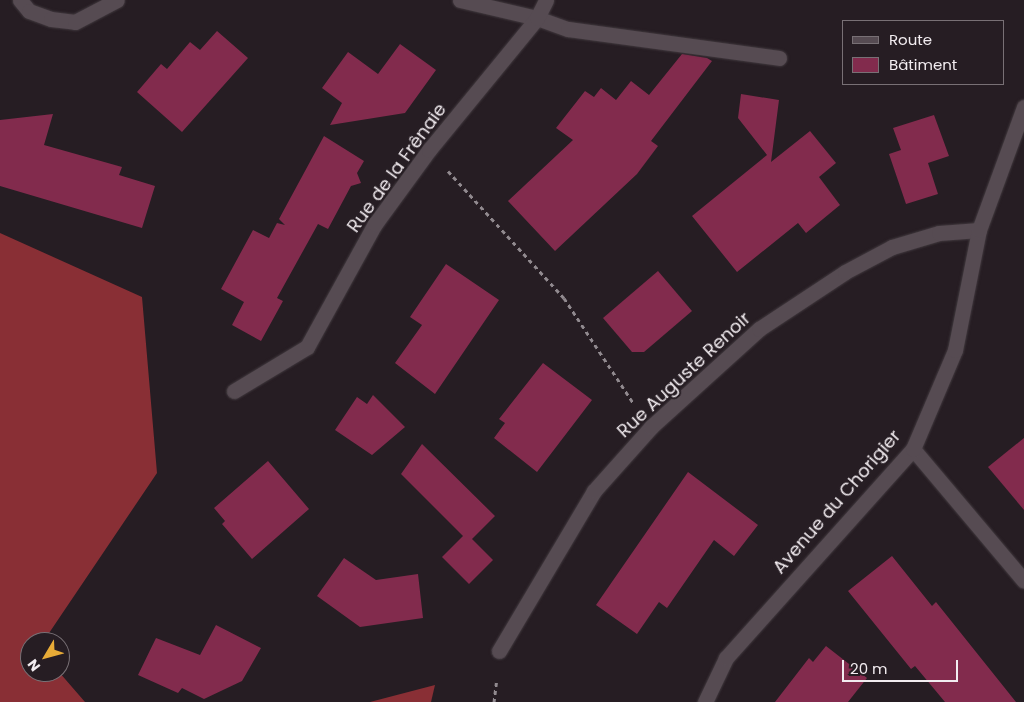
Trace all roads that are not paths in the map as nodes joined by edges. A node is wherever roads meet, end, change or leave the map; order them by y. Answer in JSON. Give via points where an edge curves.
{"nodes":[{"id":1,"x":20,"y":0,"type":"edge"},
{"id":2,"x":117,"y":0,"type":"edge"},
{"id":3,"x":460,"y":0,"type":"edge"},
{"id":4,"x":546,"y":0,"type":"edge"},
{"id":5,"x":537,"y":18,"type":"junction"},
{"id":6,"x":779,"y":58,"type":"dead end"},
{"id":7,"x":1024,"y":107,"type":"edge"},
{"id":8,"x":979,"y":230,"type":"junction"},
{"id":9,"x":234,"y":391,"type":"dead end"},
{"id":10,"x":913,"y":449,"type":"junction"},
{"id":11,"x":1024,"y":581,"type":"edge"},
{"id":12,"x":499,"y":651,"type":"dead end"},
{"id":13,"x":705,"y":702,"type":"edge"}],
"edges":[{"from":1,"to":2,"type":"street","via":[[29,11],[51,19],[75,22]]},
{"from":3,"to":5,"type":"street"},
{"from":4,"to":5,"type":"street","name":"Rue de la Frênaie"},
{"from":5,"to":6,"type":"street","via":[[568,29]]},
{"from":5,"to":9,"type":"street","name":"Rue de la Frênaie","via":[[428,150],[375,224],[307,347]]},
{"from":7,"to":8,"type":"street","name":"Avenue du Chorigier"},
{"from":8,"to":10,"type":"street","name":"Avenue du Chorigier","via":[[955,350]]},
{"from":8,"to":12,"type":"street","name":"Rue Auguste Renoir","via":[[939,233],[892,247],[845,272],[759,329],[651,426],[594,491]]},
{"from":10,"to":11,"type":"street"},
{"from":10,"to":13,"type":"street","name":"Avenue du Chorigier","via":[[726,658]]}]}
